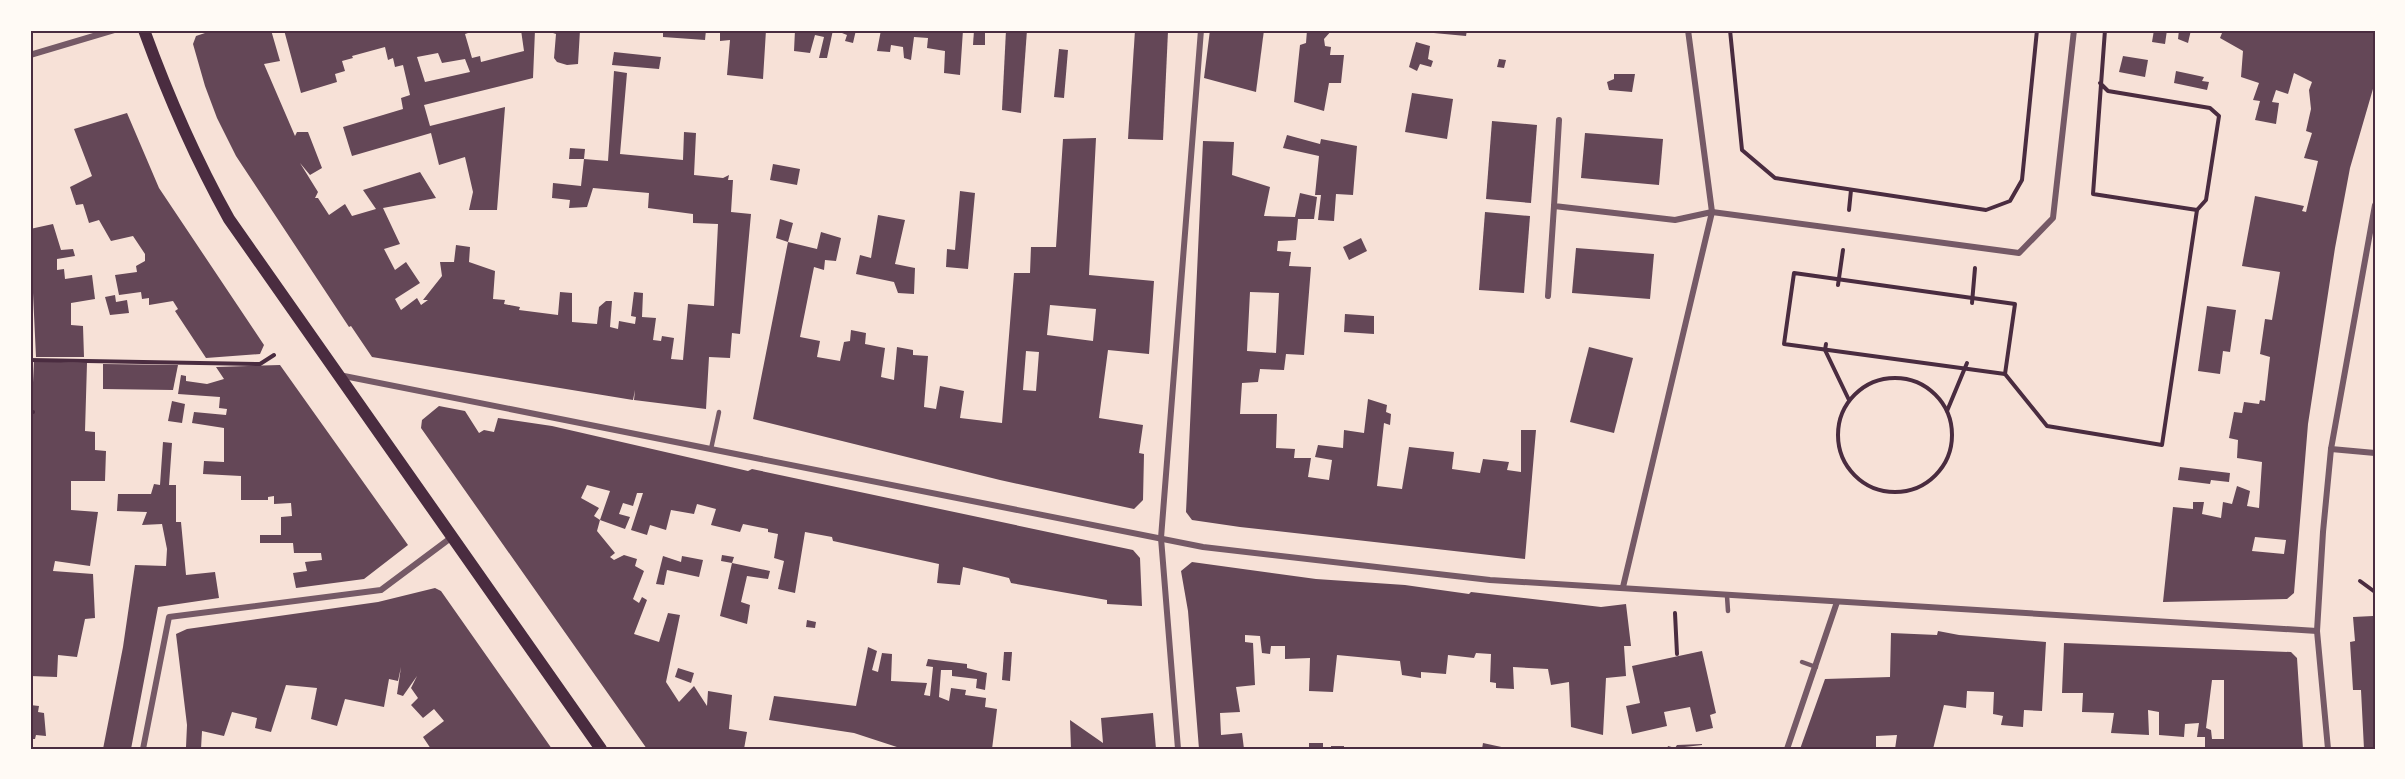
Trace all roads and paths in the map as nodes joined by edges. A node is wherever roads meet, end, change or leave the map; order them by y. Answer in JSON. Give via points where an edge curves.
{"nodes":[{"id":1,"x":114,"y":30,"type":"edge"},
{"id":2,"x":144,"y":30,"type":"edge"},
{"id":3,"x":1201,"y":30,"type":"edge"},
{"id":4,"x":1688,"y":30,"type":"edge"},
{"id":5,"x":1730,"y":30,"type":"edge"},
{"id":6,"x":2037,"y":30,"type":"edge"},
{"id":7,"x":2074,"y":30,"type":"edge"},
{"id":8,"x":2105,"y":30,"type":"edge"},
{"id":9,"x":30,"y":55,"type":"edge"},
{"id":10,"x":2100,"y":82,"type":"junction"},
{"id":11,"x":1559,"y":120,"type":"dead end"},
{"id":12,"x":2375,"y":205,"type":"edge"},
{"id":13,"x":1554,"y":206,"type":"junction"},
{"id":14,"x":2197,"y":210,"type":"junction"},
{"id":15,"x":1712,"y":212,"type":"junction"},
{"id":16,"x":1843,"y":249,"type":"dead end"},
{"id":17,"x":1975,"y":268,"type":"dead end"},
{"id":18,"x":1838,"y":282,"type":"junction"},
{"id":19,"x":1548,"y":296,"type":"dead end"},
{"id":20,"x":1972,"y":300,"type":"junction"},
{"id":21,"x":1826,"y":347,"type":"junction"},
{"id":22,"x":274,"y":355,"type":"dead end"},
{"id":23,"x":30,"y":360,"type":"edge"},
{"id":24,"x":1967,"y":366,"type":"junction"},
{"id":25,"x":338,"y":374,"type":"junction"},
{"id":26,"x":2005,"y":374,"type":"junction"},
{"id":27,"x":1849,"y":400,"type":"junction"},
{"id":28,"x":1947,"y":411,"type":"junction"},
{"id":29,"x":718,"y":412,"type":"dead end"},
{"id":30,"x":711,"y":448,"type":"junction"},
{"id":31,"x":2331,"y":449,"type":"junction"},
{"id":32,"x":2375,"y":453,"type":"edge"},
{"id":33,"x":452,"y":537,"type":"junction"},
{"id":34,"x":1161,"y":538,"type":"junction"},
{"id":35,"x":2360,"y":581,"type":"dead end"},
{"id":36,"x":1623,"y":587,"type":"junction"},
{"id":37,"x":2375,"y":592,"type":"edge"},
{"id":38,"x":1727,"y":596,"type":"junction"},
{"id":39,"x":1837,"y":602,"type":"junction"},
{"id":40,"x":1674,"y":606,"type":"dead end"},
{"id":41,"x":1728,"y":611,"type":"dead end"},
{"id":42,"x":2317,"y":632,"type":"junction"},
{"id":43,"x":1677,"y":654,"type":"dead end"},
{"id":44,"x":1802,"y":662,"type":"dead end"},
{"id":45,"x":1816,"y":667,"type":"junction"},
{"id":46,"x":143,"y":749,"type":"edge"},
{"id":47,"x":601,"y":749,"type":"edge"},
{"id":48,"x":1178,"y":749,"type":"edge"},
{"id":49,"x":1787,"y":749,"type":"edge"},
{"id":50,"x":2328,"y":749,"type":"edge"}],
"edges":[{"from":1,"to":9,"type":"street"},
{"from":2,"to":25,"type":"main road","via":[[172,106],[229,219]]},
{"from":3,"to":34,"type":"street"},
{"from":4,"to":15,"type":"street"},
{"from":5,"to":6,"type":"path","via":[[1743,150],[1775,178],[1986,210],[2010,201],[2022,180]]},
{"from":7,"to":15,"type":"street","via":[[2053,218],[2019,253]]},
{"from":8,"to":10,"type":"path"},
{"from":10,"to":14,"type":"path","via":[[2093,194]]},
{"from":10,"to":14,"type":"path","via":[[2108,91],[2210,108],[2219,116],[2206,200]]},
{"from":11,"to":13,"type":"street"},
{"from":12,"to":31,"type":"street"},
{"from":13,"to":15,"type":"street","via":[[1675,220]]},
{"from":13,"to":19,"type":"street"},
{"from":14,"to":26,"type":"path","via":[[2162,445],[2048,426]]},
{"from":15,"to":36,"type":"street"},
{"from":16,"to":18,"type":"path"},
{"from":17,"to":20,"type":"path"},
{"from":18,"to":20,"type":"path"},
{"from":18,"to":21,"type":"path","via":[[1794,273],[1784,344]]},
{"from":20,"to":26,"type":"path","via":[[2015,304]]},
{"from":21,"to":24,"type":"path"},
{"from":21,"to":27,"type":"path"},
{"from":22,"to":23,"type":"path","via":[[260,364]]},
{"from":24,"to":26,"type":"path"},
{"from":24,"to":28,"type":"path"},
{"from":25,"to":30,"type":"street"},
{"from":25,"to":33,"type":"main road"},
{"from":27,"to":28,"type":"path","via":[[1863,387],[1881,379],[1901,378],[1936,395]]},
{"from":27,"to":28,"type":"path","via":[[1840,417],[1840,454],[1849,471],[1880,491],[1917,489],[1945,465],[1952,438]]},
{"from":29,"to":30,"type":"lane"},
{"from":30,"to":34,"type":"street"},
{"from":31,"to":32,"type":"street"},
{"from":31,"to":42,"type":"street"},
{"from":33,"to":46,"type":"street","via":[[381,590],[169,617]]},
{"from":33,"to":47,"type":"main road"},
{"from":34,"to":36,"type":"street","via":[[1203,547],[1478,578]]},
{"from":34,"to":48,"type":"street"},
{"from":35,"to":37,"type":"path"},
{"from":36,"to":38,"type":"street"},
{"from":38,"to":39,"type":"street"},
{"from":38,"to":41,"type":"lane"},
{"from":39,"to":42,"type":"street"},
{"from":39,"to":45,"type":"street"},
{"from":40,"to":43,"type":"path"},
{"from":42,"to":50,"type":"street"},
{"from":44,"to":45,"type":"lane"},
{"from":45,"to":49,"type":"street"}]}
